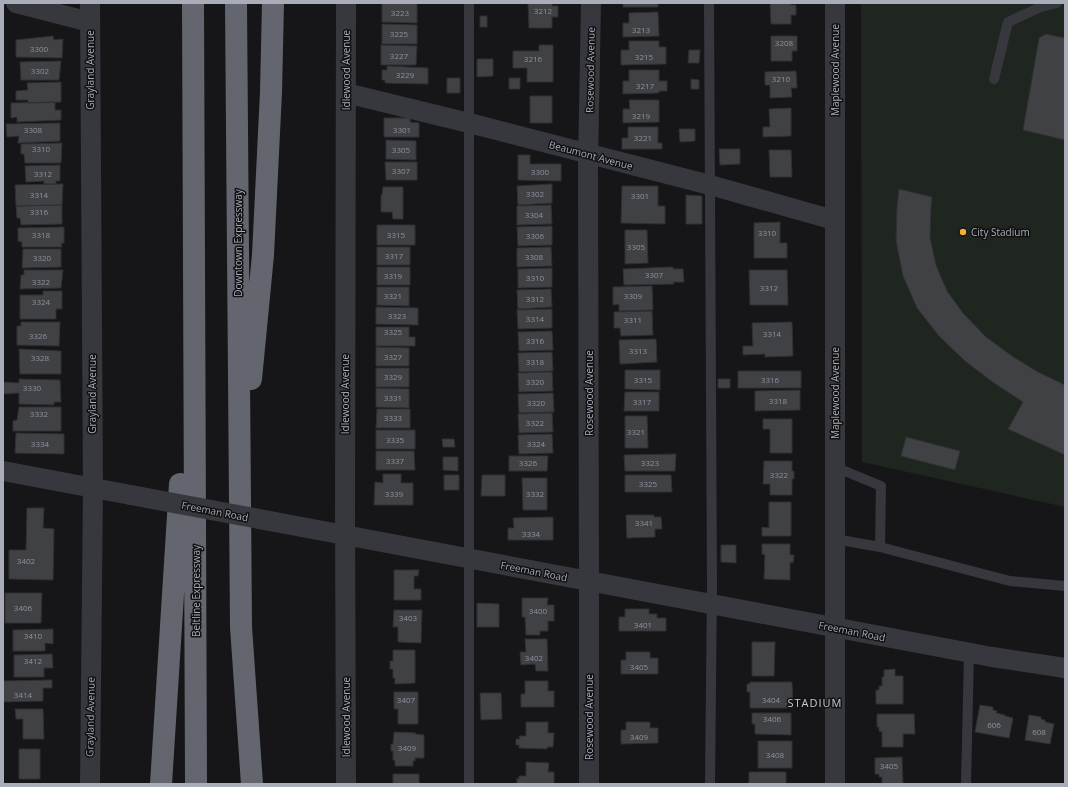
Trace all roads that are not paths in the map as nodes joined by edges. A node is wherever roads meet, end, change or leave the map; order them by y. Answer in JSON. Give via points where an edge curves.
{"nodes":[{"id":1,"x":16,"y":3,"type":"edge"},
{"id":2,"x":194,"y":3,"type":"edge"},
{"id":3,"x":236,"y":3,"type":"edge"},
{"id":4,"x":273,"y":3,"type":"edge"},
{"id":5,"x":346,"y":3,"type":"edge"},
{"id":6,"x":469,"y":3,"type":"edge"},
{"id":7,"x":591,"y":3,"type":"edge"},
{"id":8,"x":709,"y":3,"type":"edge"},
{"id":9,"x":835,"y":3,"type":"edge"},
{"id":10,"x":1057,"y":3,"type":"edge"},
{"id":11,"x":90,"y":12,"type":"edge"},
{"id":12,"x":994,"y":79,"type":"dead end"},
{"id":13,"x":346,"y":93,"type":"junction"},
{"id":14,"x":469,"y":123,"type":"junction"},
{"id":15,"x":588,"y":154,"type":"junction"},
{"id":16,"x":710,"y":185,"type":"junction"},
{"id":17,"x":834,"y":220,"type":"junction"},
{"id":18,"x":195,"y":398,"type":"junction"},
{"id":19,"x":835,"y":468,"type":"junction"},
{"id":20,"x":3,"y":471,"type":"edge"},
{"id":21,"x":240,"y":483,"type":"junction"},
{"id":22,"x":93,"y":488,"type":"junction"},
{"id":23,"x":345,"y":535,"type":"junction"},
{"id":24,"x":835,"y":539,"type":"junction"},
{"id":25,"x":880,"y":546,"type":"junction"},
{"id":26,"x":470,"y":559,"type":"junction"},
{"id":27,"x":589,"y":581,"type":"junction"},
{"id":28,"x":1065,"y":586,"type":"edge"},
{"id":29,"x":711,"y":604,"type":"junction"},
{"id":30,"x":835,"y":628,"type":"junction"},
{"id":31,"x":969,"y":653,"type":"junction"},
{"id":32,"x":1065,"y":668,"type":"edge"},
{"id":33,"x":90,"y":784,"type":"edge"},
{"id":34,"x":161,"y":784,"type":"edge"},
{"id":35,"x":196,"y":784,"type":"edge"},
{"id":36,"x":252,"y":784,"type":"edge"},
{"id":37,"x":346,"y":784,"type":"edge"},
{"id":38,"x":469,"y":784,"type":"edge"},
{"id":39,"x":589,"y":784,"type":"edge"},
{"id":40,"x":710,"y":784,"type":"edge"},
{"id":41,"x":835,"y":784,"type":"edge"},
{"id":42,"x":966,"y":784,"type":"edge"}],
"edges":[{"from":1,"to":11,"type":"street"},
{"from":2,"to":18,"type":"highway"},
{"from":3,"to":21,"type":"highway","name":"Downtown Expressway"},
{"from":4,"to":21,"type":"highway","via":[[263,255]]},
{"from":5,"to":13,"type":"street","name":"Idlewood Avenue"},
{"from":6,"to":14,"type":"lane"},
{"from":7,"to":15,"type":"street","name":"Rosewood Avenue"},
{"from":8,"to":16,"type":"lane"},
{"from":9,"to":17,"type":"street","name":"Maplewood Avenue"},
{"from":10,"to":12,"type":"lane","via":[[1041,7],[1008,22]]},
{"from":11,"to":22,"type":"street","name":"Grayland Avenue"},
{"from":13,"to":14,"type":"street","name":"Beaumont Avenue"},
{"from":13,"to":23,"type":"street","name":"Idlewood Avenue"},
{"from":14,"to":15,"type":"street","name":"Beaumont Avenue"},
{"from":14,"to":26,"type":"lane"},
{"from":15,"to":16,"type":"street","name":"Beaumont Avenue"},
{"from":15,"to":27,"type":"street","name":"Rosewood Avenue"},
{"from":16,"to":17,"type":"street","name":"Beaumont Avenue"},
{"from":16,"to":29,"type":"lane"},
{"from":17,"to":19,"type":"street","name":"Maplewood Avenue"},
{"from":18,"to":34,"type":"highway","via":[[183,444]]},
{"from":18,"to":35,"type":"highway","name":"Beltline Expressway"},
{"from":19,"to":24,"type":"street","name":"Maplewood Avenue"},
{"from":19,"to":25,"type":"lane","via":[[881,486]]},
{"from":20,"to":22,"type":"street","name":"Freeman Road"},
{"from":21,"to":36,"type":"highway","via":[[241,627]]},
{"from":22,"to":23,"type":"street","name":"Freeman Road","bridge":true},
{"from":22,"to":33,"type":"street","name":"Grayland Avenue"},
{"from":23,"to":26,"type":"street","name":"Freeman Road"},
{"from":23,"to":37,"type":"street","name":"Idlewood Avenue"},
{"from":24,"to":25,"type":"lane"},
{"from":24,"to":30,"type":"street","name":"Maplewood Avenue"},
{"from":25,"to":28,"type":"lane","via":[[1010,581]]},
{"from":26,"to":27,"type":"street","name":"Freeman Road"},
{"from":26,"to":38,"type":"lane"},
{"from":27,"to":29,"type":"street","name":"Freeman Road"},
{"from":27,"to":39,"type":"street","name":"Rosewood Avenue"},
{"from":29,"to":30,"type":"street","name":"Freeman Road"},
{"from":29,"to":40,"type":"lane"},
{"from":30,"to":31,"type":"street","name":"Freeman Road"},
{"from":30,"to":41,"type":"street","name":"Maplewood Avenue"},
{"from":31,"to":32,"type":"street","name":"Freeman Road"},
{"from":31,"to":42,"type":"lane"}]}
